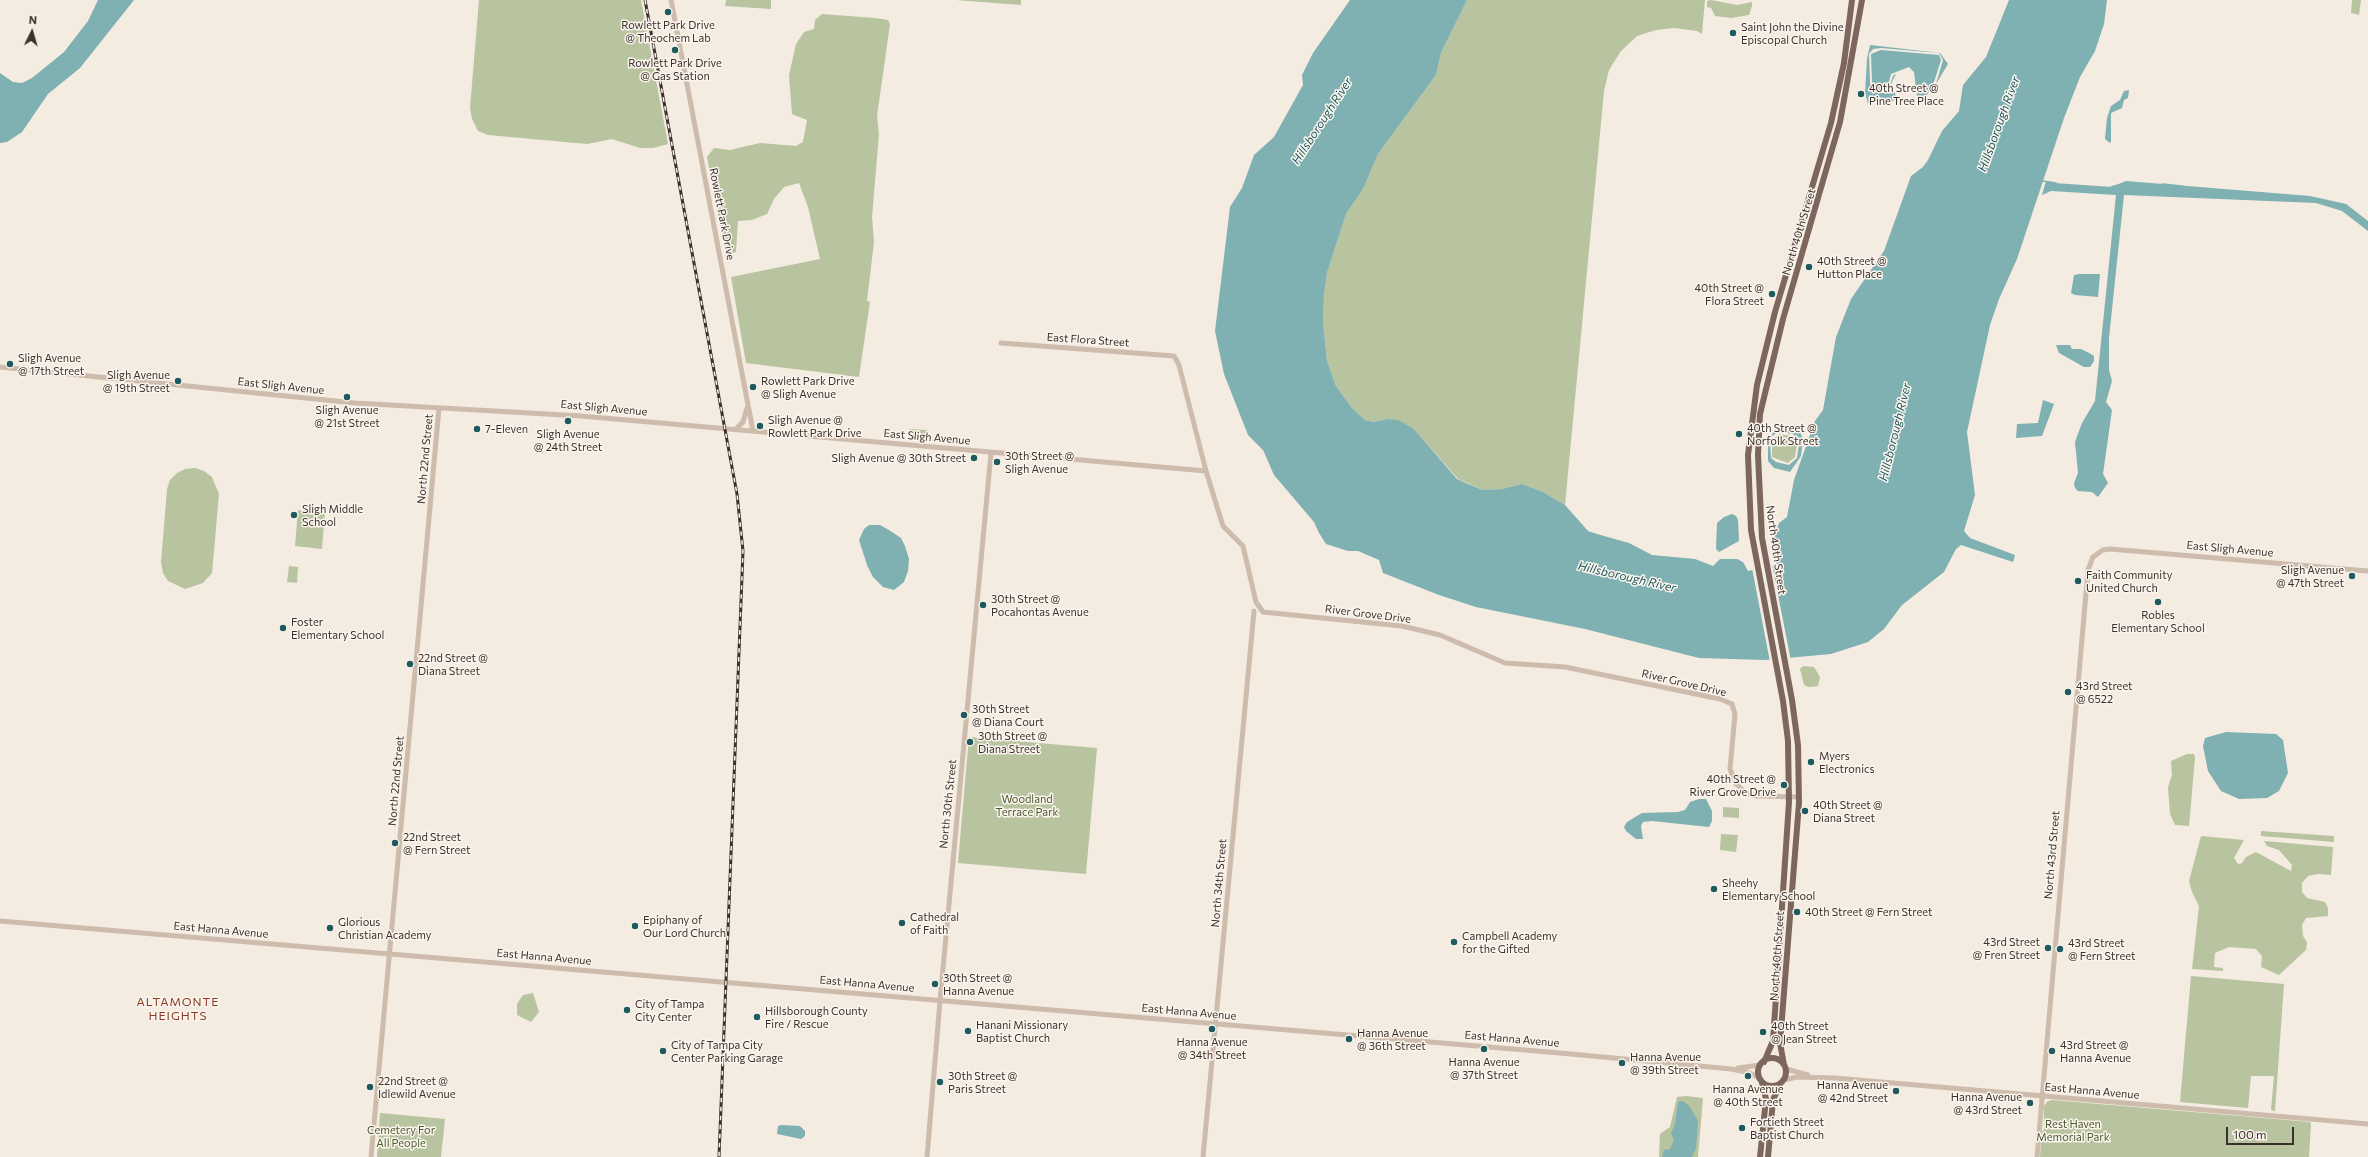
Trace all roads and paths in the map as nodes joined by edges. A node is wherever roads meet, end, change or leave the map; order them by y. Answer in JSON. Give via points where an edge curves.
{"nodes":[{"id":1,"x":672,"y":0,"type":"edge"},
{"id":2,"x":1852,"y":0,"type":"edge"},
{"id":3,"x":1862,"y":0,"type":"edge"},
{"id":4,"x":1002,"y":343,"type":"dead end"},
{"id":5,"x":1174,"y":356,"type":"joint"},
{"id":6,"x":0,"y":367,"type":"edge"},
{"id":7,"x":748,"y":405,"type":"junction"},
{"id":8,"x":439,"y":408,"type":"junction"},
{"id":9,"x":736,"y":429,"type":"junction"},
{"id":10,"x":753,"y":431,"type":"junction"},
{"id":11,"x":991,"y":453,"type":"junction"},
{"id":12,"x":1206,"y":471,"type":"junction"},
{"id":13,"x":2093,"y":557,"type":"joint"},
{"id":14,"x":2368,"y":571,"type":"edge"},
{"id":15,"x":1254,"y":611,"type":"dead end"},
{"id":16,"x":1789,"y":796,"type":"junction"},
{"id":17,"x":1799,"y":797,"type":"junction"},
{"id":18,"x":0,"y":921,"type":"edge"},
{"id":19,"x":390,"y":955,"type":"junction"},
{"id":20,"x":1777,"y":962,"type":"junction"},
{"id":21,"x":1784,"y":985,"type":"junction"},
{"id":22,"x":940,"y":1001,"type":"junction"},
{"id":23,"x":1216,"y":1024,"type":"junction"},
{"id":24,"x":1762,"y":1064,"type":"junction"},
{"id":25,"x":1785,"y":1067,"type":"junction"},
{"id":26,"x":1731,"y":1069,"type":"junction"},
{"id":27,"x":1814,"y":1076,"type":"junction"},
{"id":28,"x":1760,"y":1079,"type":"junction"},
{"id":29,"x":1782,"y":1082,"type":"junction"},
{"id":30,"x":2043,"y":1097,"type":"junction"},
{"id":31,"x":2368,"y":1124,"type":"edge"},
{"id":32,"x":371,"y":1157,"type":"edge"},
{"id":33,"x":927,"y":1157,"type":"edge"},
{"id":34,"x":1203,"y":1157,"type":"edge"},
{"id":35,"x":1760,"y":1157,"type":"edge"},
{"id":36,"x":1768,"y":1157,"type":"edge"},
{"id":37,"x":2037,"y":1157,"type":"edge"}],
"edges":[{"from":1,"to":7,"type":"street","name":"Rowlett Park Drive"},
{"from":2,"to":16,"type":"main road","name":"North 40th Street","via":[[1844,63],[1831,123],[1775,312],[1754,404],[1748,455],[1749,504],[1788,741]]},
{"from":3,"to":17,"type":"main road","name":"North 40th Street","via":[[1840,122],[1781,327],[1760,414],[1759,502],[1766,565],[1798,744]]},
{"from":4,"to":5,"type":"street","name":"East Flora Street"},
{"from":5,"to":12,"type":"street","name":"River Grove Drive","via":[[1179,365]]},
{"from":6,"to":8,"type":"street","name":"East Sligh Avenue","via":[[356,403]]},
{"from":7,"to":9,"type":"street","via":[[743,422]]},
{"from":7,"to":10,"type":"street","name":"Rowlett Park Drive"},
{"from":8,"to":9,"type":"street","name":"East Sligh Avenue","via":[[581,416]]},
{"from":8,"to":19,"type":"street","name":"North 22nd Street"},
{"from":9,"to":10,"type":"street","name":"East Sligh Avenue"},
{"from":10,"to":11,"type":"street","name":"East Sligh Avenue"},
{"from":11,"to":12,"type":"street","name":"East Sligh Avenue"},
{"from":11,"to":22,"type":"street","name":"North 30th Street"},
{"from":12,"to":16,"type":"street","name":"River Grove Drive","via":[[1224,526],[1243,546],[1256,602],[1263,612],[1402,626],[1440,636],[1505,663],[1565,667],[1720,699],[1732,704],[1735,714],[1730,769],[1736,784],[1746,793],[1756,796]]},
{"from":13,"to":14,"type":"street","name":"East Sligh Avenue","via":[[2103,550],[2110,549]]},
{"from":13,"to":30,"type":"street","name":"North 43rd Street","via":[[2086,584],[2064,819]]},
{"from":15,"to":23,"type":"street","name":"North 34th Street"},
{"from":16,"to":17,"type":"street","name":"River Grove Drive"},
{"from":16,"to":20,"type":"main road","name":"North 40th Street"},
{"from":17,"to":21,"type":"main road","name":"North 40th Street"},
{"from":18,"to":19,"type":"street","name":"East Hanna Avenue"},
{"from":19,"to":22,"type":"street","name":"East Hanna Avenue"},
{"from":19,"to":32,"type":"street","name":"North 22nd Street"},
{"from":20,"to":21,"type":"main road"},
{"from":20,"to":24,"type":"main road","name":"North 40th Street","via":[[1773,1041]]},
{"from":21,"to":25,"type":"main road","name":"North 40th Street","via":[[1780,1050]]},
{"from":22,"to":23,"type":"street","name":"East Hanna Avenue"},
{"from":22,"to":33,"type":"street","name":"North 30th Street"},
{"from":23,"to":26,"type":"street","name":"East Hanna Avenue"},
{"from":23,"to":34,"type":"street","name":"North 34th Street"},
{"from":24,"to":25,"type":"main road","via":[[1775,1059]]},
{"from":24,"to":26,"type":"street","name":"East Hanna Avenue"},
{"from":24,"to":28,"type":"main road"},
{"from":25,"to":27,"type":"street","name":"East Hanna Avenue"},
{"from":25,"to":29,"type":"main road"},
{"from":26,"to":28,"type":"street","name":"East Hanna Avenue","via":[[1747,1072]]},
{"from":27,"to":29,"type":"street","name":"East Hanna Avenue","via":[[1797,1077]]},
{"from":27,"to":30,"type":"street","name":"East Hanna Avenue"},
{"from":28,"to":29,"type":"main road","via":[[1771,1086]]},
{"from":28,"to":35,"type":"main road","via":[[1766,1099]]},
{"from":29,"to":36,"type":"main road","via":[[1773,1100]]},
{"from":30,"to":31,"type":"street","name":"East Hanna Avenue"},
{"from":30,"to":37,"type":"street","name":"North 43rd Street"}]}
